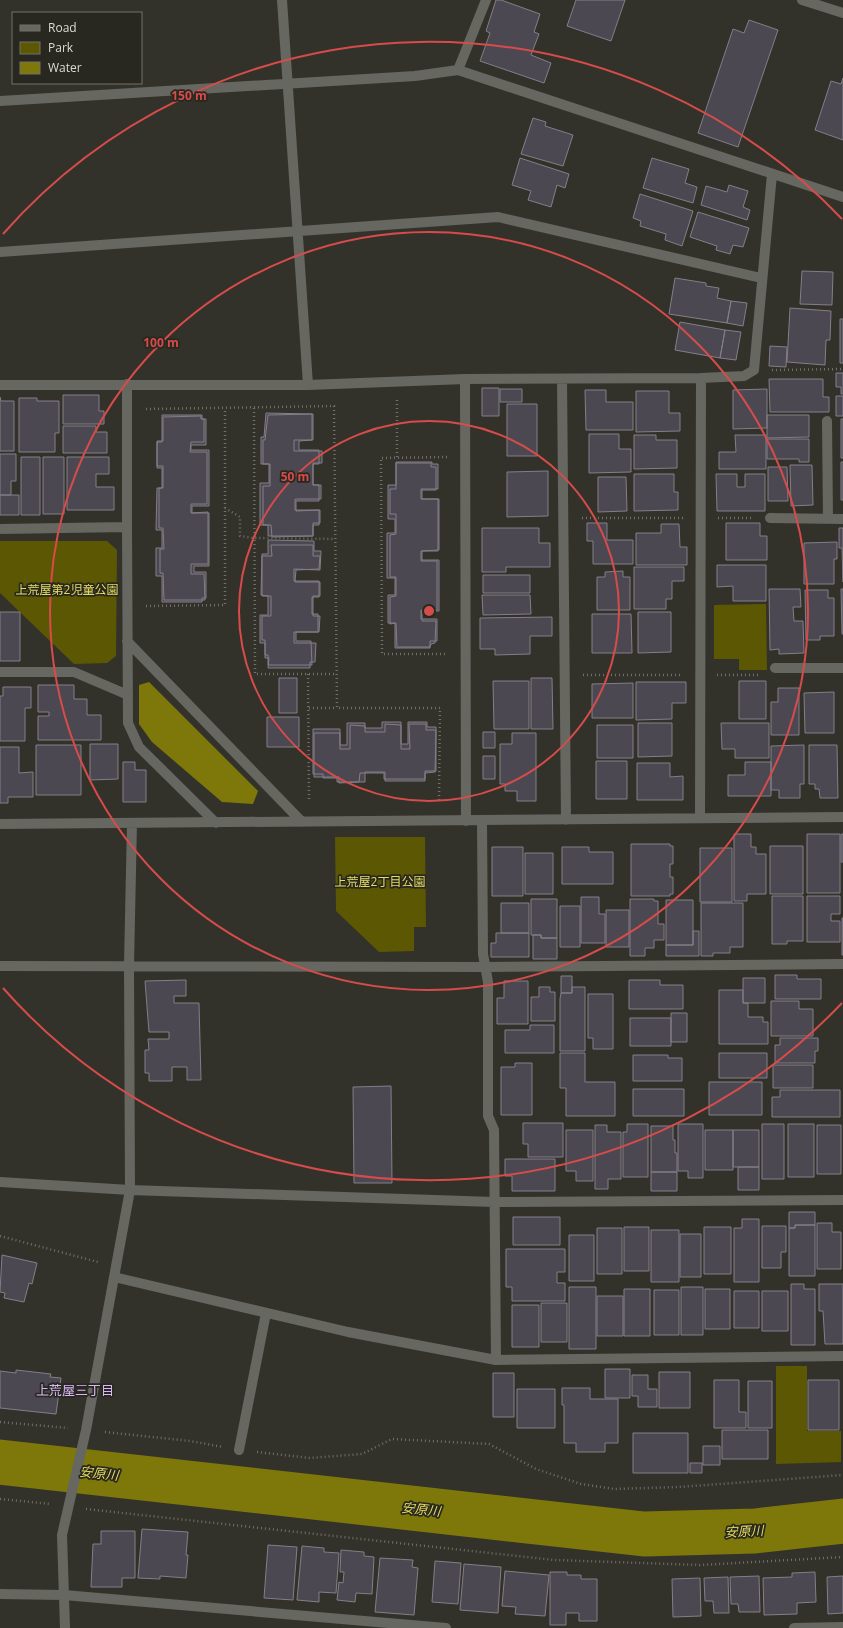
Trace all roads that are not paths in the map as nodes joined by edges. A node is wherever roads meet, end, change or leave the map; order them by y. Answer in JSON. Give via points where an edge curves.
{"nodes":[{"id":1,"x":282,"y":0,"type":"edge"},
{"id":2,"x":486,"y":0,"type":"edge"},
{"id":3,"x":802,"y":0,"type":"edge"},
{"id":4,"x":843,"y":13,"type":"edge"},
{"id":5,"x":458,"y":70,"type":"junction"},
{"id":6,"x":288,"y":83,"type":"junction"},
{"id":7,"x":0,"y":101,"type":"edge"},
{"id":8,"x":772,"y":174,"type":"junction"},
{"id":9,"x":843,"y":197,"type":"edge"},
{"id":10,"x":299,"y":231,"type":"junction"},
{"id":11,"x":0,"y":252,"type":"edge"},
{"id":12,"x":761,"y":278,"type":"junction"},
{"id":13,"x":700,"y":378,"type":"junction"},
{"id":14,"x":465,"y":379,"type":"junction"},
{"id":15,"x":562,"y":379,"type":"junction"},
{"id":16,"x":127,"y":384,"type":"junction"},
{"id":17,"x":0,"y":385,"type":"edge"},
{"id":18,"x":308,"y":385,"type":"junction"},
{"id":19,"x":827,"y":421,"type":"dead end"},
{"id":20,"x":770,"y":518,"type":"road end"},
{"id":21,"x":828,"y":518,"type":"junction"},
{"id":22,"x":843,"y":519,"type":"edge"},
{"id":23,"x":127,"y":527,"type":"junction"},
{"id":24,"x":0,"y":528,"type":"edge"},
{"id":25,"x":127,"y":641,"type":"junction"},
{"id":26,"x":775,"y":668,"type":"road end"},
{"id":27,"x":843,"y":668,"type":"edge"},
{"id":28,"x":0,"y":672,"type":"edge"},
{"id":29,"x":128,"y":695,"type":"junction"},
{"id":30,"x":843,"y":817,"type":"edge"},
{"id":31,"x":700,"y":818,"type":"junction"},
{"id":32,"x":566,"y":820,"type":"junction"},
{"id":33,"x":466,"y":821,"type":"junction"},
{"id":34,"x":482,"y":821,"type":"junction"},
{"id":35,"x":302,"y":822,"type":"junction"},
{"id":36,"x":132,"y":823,"type":"junction"},
{"id":37,"x":216,"y":823,"type":"junction"},
{"id":38,"x":0,"y":824,"type":"edge"},
{"id":39,"x":843,"y":964,"type":"edge"},
{"id":40,"x":129,"y":965,"type":"junction"},
{"id":41,"x":0,"y":966,"type":"edge"},
{"id":42,"x":485,"y":966,"type":"junction"},
{"id":43,"x":0,"y":1182,"type":"edge"},
{"id":44,"x":130,"y":1190,"type":"junction"},
{"id":45,"x":843,"y":1200,"type":"edge"},
{"id":46,"x":494,"y":1202,"type":"junction"},
{"id":47,"x":115,"y":1272,"type":"junction"},
{"id":48,"x":266,"y":1313,"type":"junction"},
{"id":49,"x":843,"y":1356,"type":"edge"},
{"id":50,"x":496,"y":1360,"type":"junction"},
{"id":51,"x":239,"y":1450,"type":"road end"},
{"id":52,"x":0,"y":1594,"type":"edge"},
{"id":53,"x":64,"y":1594,"type":"junction"},
{"id":54,"x":843,"y":1627,"type":"edge"},
{"id":55,"x":64,"y":1628,"type":"edge"},
{"id":56,"x":446,"y":1628,"type":"edge"},
{"id":57,"x":794,"y":1628,"type":"edge"}],
"edges":[{"from":1,"to":6,"type":"street"},
{"from":2,"to":5,"type":"street"},
{"from":3,"to":4,"type":"street"},
{"from":5,"to":6,"type":"street","via":[[415,76]]},
{"from":5,"to":8,"type":"street"},
{"from":6,"to":7,"type":"street"},
{"from":6,"to":10,"type":"street"},
{"from":8,"to":9,"type":"street"},
{"from":8,"to":12,"type":"street"},
{"from":10,"to":11,"type":"street"},
{"from":10,"to":12,"type":"street","via":[[498,217]]},
{"from":10,"to":18,"type":"street"},
{"from":12,"to":13,"type":"street","via":[[754,370],[744,376]]},
{"from":13,"to":15,"type":"street"},
{"from":13,"to":31,"type":"street"},
{"from":14,"to":15,"type":"street"},
{"from":14,"to":18,"type":"street"},
{"from":14,"to":33,"type":"street"},
{"from":15,"to":32,"type":"street"},
{"from":16,"to":17,"type":"street"},
{"from":16,"to":18,"type":"street"},
{"from":16,"to":23,"type":"street"},
{"from":19,"to":21,"type":"street"},
{"from":20,"to":21,"type":"street"},
{"from":21,"to":22,"type":"street"},
{"from":23,"to":24,"type":"street"},
{"from":23,"to":25,"type":"street"},
{"from":25,"to":29,"type":"street"},
{"from":25,"to":35,"type":"street"},
{"from":26,"to":27,"type":"street"},
{"from":28,"to":29,"type":"street","via":[[74,672]]},
{"from":29,"to":37,"type":"street","via":[[128,723],[139,747]]},
{"from":30,"to":31,"type":"street"},
{"from":31,"to":32,"type":"street"},
{"from":32,"to":34,"type":"street"},
{"from":33,"to":34,"type":"street"},
{"from":33,"to":35,"type":"street"},
{"from":34,"to":42,"type":"street"},
{"from":35,"to":37,"type":"street"},
{"from":36,"to":37,"type":"street"},
{"from":36,"to":38,"type":"street"},
{"from":36,"to":40,"type":"street"},
{"from":39,"to":42,"type":"street"},
{"from":40,"to":41,"type":"street"},
{"from":40,"to":42,"type":"street"},
{"from":40,"to":44,"type":"street"},
{"from":42,"to":46,"type":"street","via":[[488,982],[488,1116],[494,1130]]},
{"from":43,"to":44,"type":"street"},
{"from":44,"to":46,"type":"street"},
{"from":44,"to":47,"type":"street"},
{"from":45,"to":46,"type":"street"},
{"from":46,"to":50,"type":"street"},
{"from":47,"to":48,"type":"street"},
{"from":47,"to":53,"type":"street","via":[[86,1433],[62,1535]]},
{"from":48,"to":50,"type":"street","via":[[348,1332]]},
{"from":48,"to":51,"type":"street"},
{"from":49,"to":50,"type":"street"},
{"from":52,"to":53,"type":"street"},
{"from":53,"to":55,"type":"street"},
{"from":53,"to":56,"type":"street"},
{"from":54,"to":57,"type":"street"}]}
